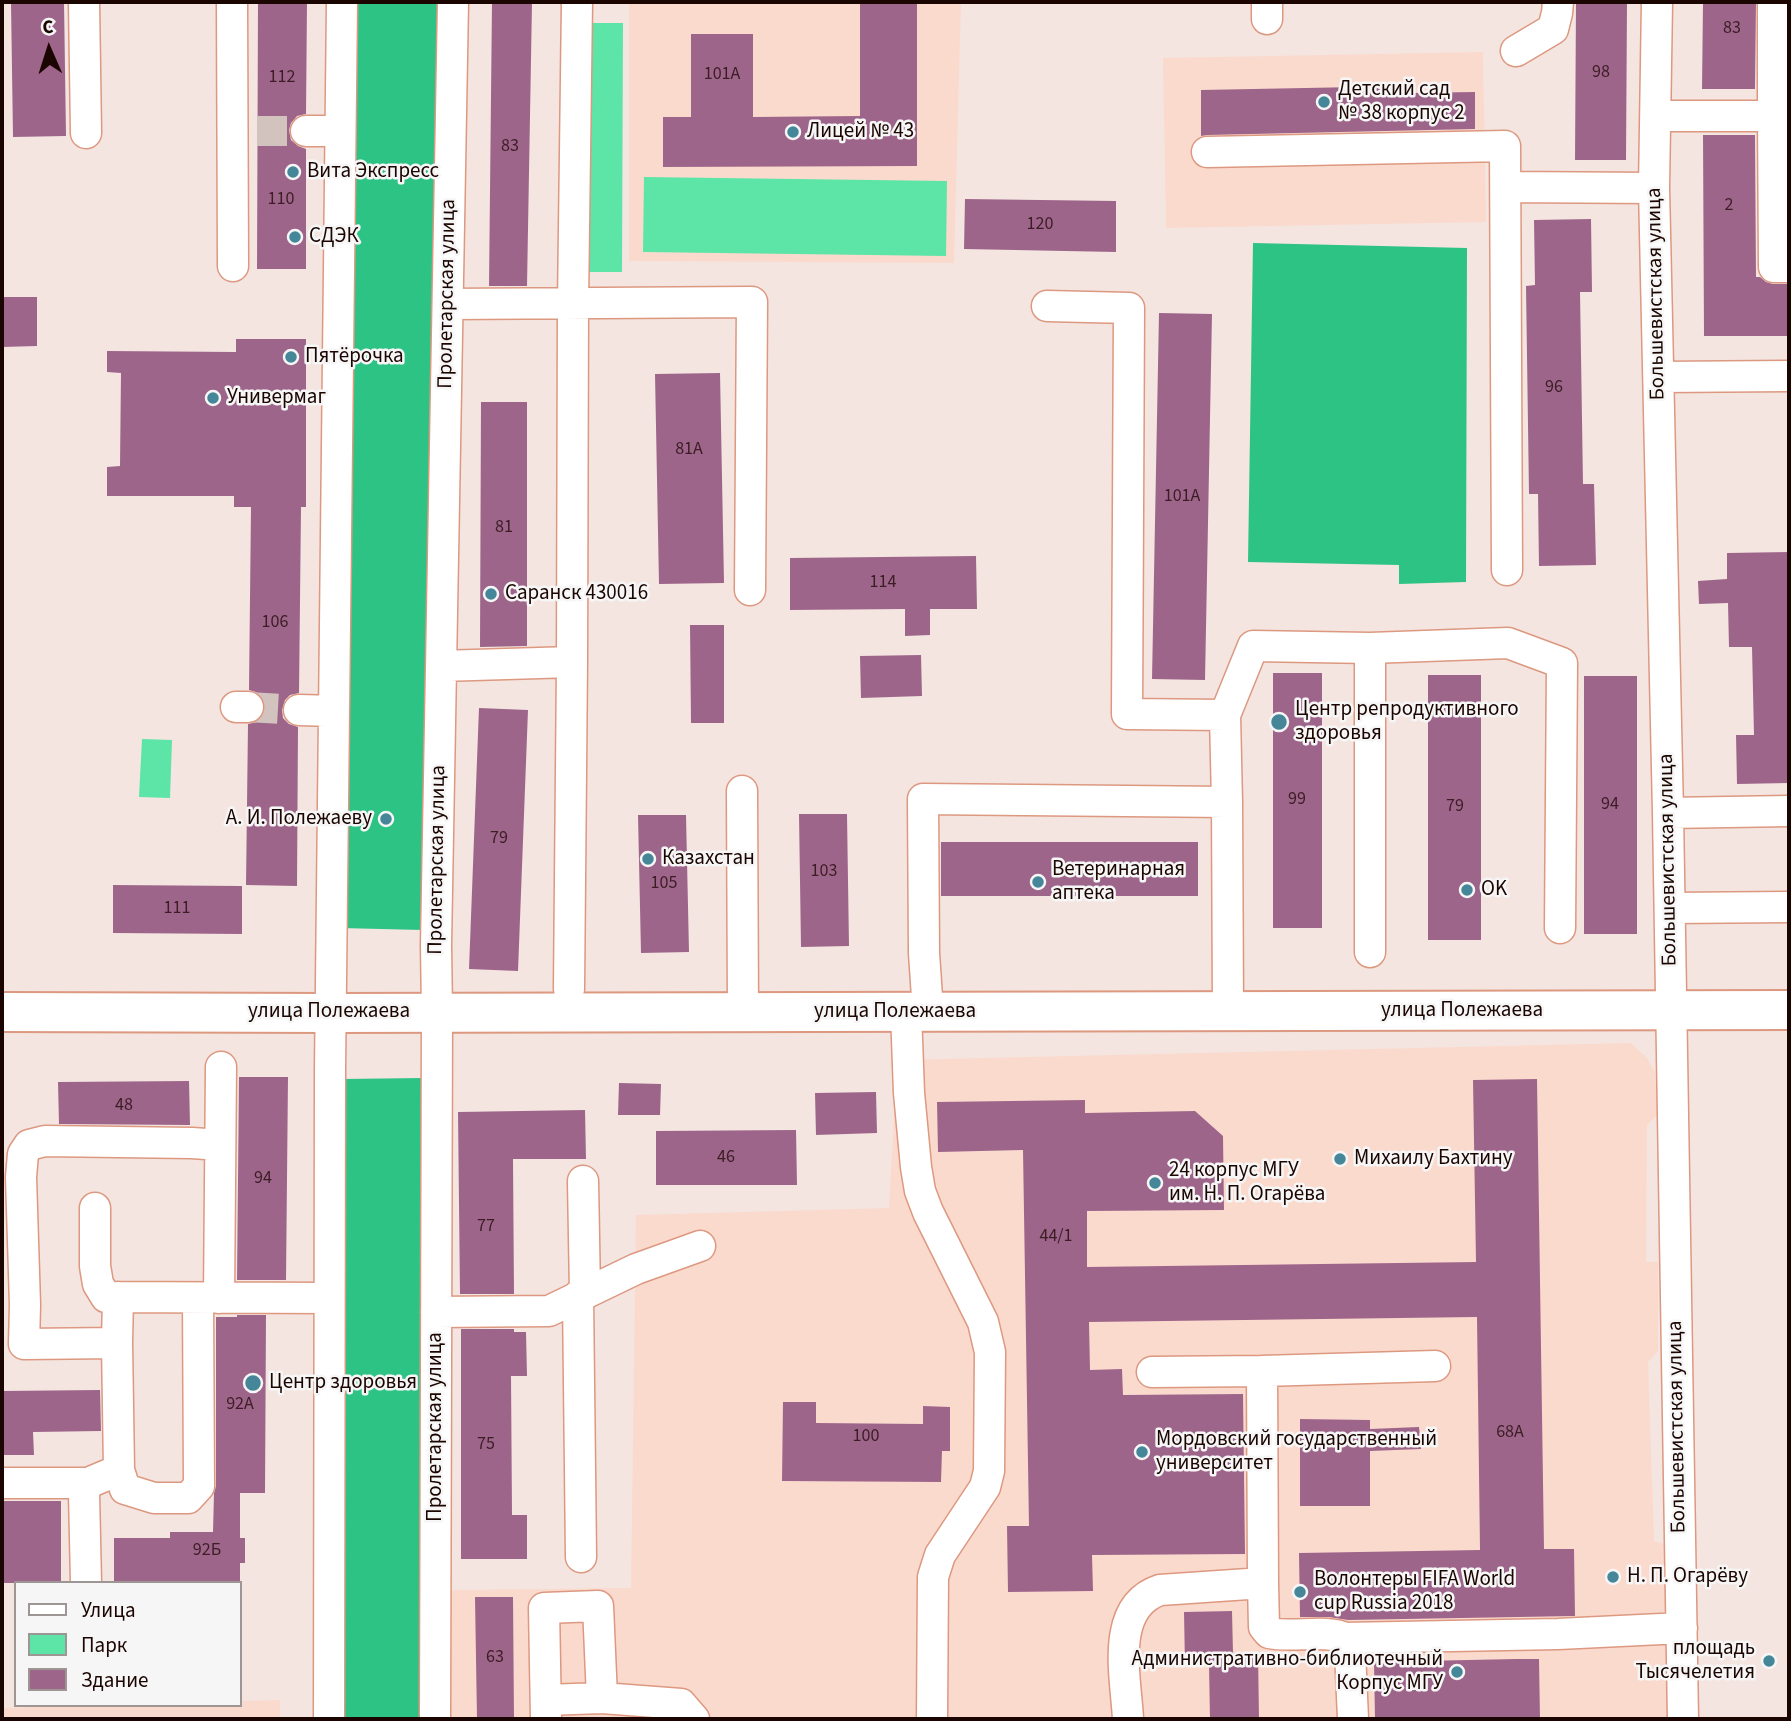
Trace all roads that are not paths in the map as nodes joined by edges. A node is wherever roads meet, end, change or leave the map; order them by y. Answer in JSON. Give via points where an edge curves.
{"nodes":[{"id":1,"x":84,"y":2,"type":"edge"},
{"id":2,"x":232,"y":2,"type":"edge"},
{"id":3,"x":342,"y":2,"type":"edge"},
{"id":4,"x":453,"y":2,"type":"edge"},
{"id":5,"x":577,"y":2,"type":"edge"},
{"id":6,"x":1558,"y":2,"type":"edge"},
{"id":7,"x":1657,"y":2,"type":"edge"},
{"id":8,"x":1773,"y":2,"type":"edge"},
{"id":9,"x":1516,"y":51,"type":"dead end"},
{"id":10,"x":1656,"y":116,"type":"junction"},
{"id":11,"x":1773,"y":116,"type":"junction"},
{"id":12,"x":306,"y":131,"type":"tunnel mouth"},
{"id":13,"x":340,"y":131,"type":"junction"},
{"id":14,"x":86,"y":133,"type":"dead end"},
{"id":15,"x":1207,"y":152,"type":"dead end"},
{"id":16,"x":1506,"y":187,"type":"junction"},
{"id":17,"x":1654,"y":188,"type":"junction"},
{"id":18,"x":233,"y":266,"type":"dead end"},
{"id":19,"x":1789,"y":267,"type":"edge"},
{"id":20,"x":573,"y":303,"type":"junction"},
{"id":21,"x":448,"y":304,"type":"junction"},
{"id":22,"x":1047,"y":306,"type":"dead end"},
{"id":23,"x":1789,"y":376,"type":"edge"},
{"id":24,"x":1660,"y":377,"type":"junction"},
{"id":25,"x":1507,"y":570,"type":"dead end"},
{"id":26,"x":750,"y":590,"type":"dead end"},
{"id":27,"x":1370,"y":648,"type":"junction"},
{"id":28,"x":572,"y":662,"type":"junction"},
{"id":29,"x":441,"y":666,"type":"junction"},
{"id":30,"x":299,"y":710,"type":"tunnel mouth"},
{"id":31,"x":334,"y":711,"type":"junction"},
{"id":32,"x":1224,"y":715,"type":"junction"},
{"id":33,"x":742,"y":791,"type":"dead end"},
{"id":34,"x":1227,"y":803,"type":"junction"},
{"id":35,"x":1789,"y":811,"type":"edge"},
{"id":36,"x":1668,"y":813,"type":"junction"},
{"id":37,"x":1789,"y":907,"type":"edge"},
{"id":38,"x":1670,"y":908,"type":"junction"},
{"id":39,"x":1560,"y":928,"type":"dead end"},
{"id":40,"x":1370,"y":952,"type":"dead end"},
{"id":41,"x":569,"y":989,"type":"dead end"},
{"id":42,"x":1789,"y":1010,"type":"edge"},
{"id":43,"x":1671,"y":1011,"type":"junction"},
{"id":44,"x":2,"y":1012,"type":"edge"},
{"id":45,"x":437,"y":1012,"type":"junction"},
{"id":46,"x":743,"y":1012,"type":"junction"},
{"id":47,"x":917,"y":1012,"type":"junction"},
{"id":48,"x":1227,"y":1012,"type":"junction"},
{"id":49,"x":331,"y":1013,"type":"junction"},
{"id":50,"x":221,"y":1067,"type":"dead end"},
{"id":51,"x":220,"y":1145,"type":"junction"},
{"id":52,"x":583,"y":1181,"type":"dead end"},
{"id":53,"x":95,"y":1208,"type":"dead end"},
{"id":54,"x":700,"y":1246,"type":"dead end"},
{"id":55,"x":582,"y":1295,"type":"junction"},
{"id":56,"x":118,"y":1297,"type":"junction"},
{"id":57,"x":208,"y":1298,"type":"junction"},
{"id":58,"x":330,"y":1298,"type":"junction"},
{"id":59,"x":436,"y":1312,"type":"junction"},
{"id":60,"x":13,"y":1343,"type":"edge"},
{"id":61,"x":117,"y":1343,"type":"junction"},
{"id":62,"x":1435,"y":1367,"type":"dead end"},
{"id":63,"x":1262,"y":1371,"type":"junction"},
{"id":64,"x":1152,"y":1372,"type":"dead end"},
{"id":65,"x":118,"y":1470,"type":"junction"},
{"id":66,"x":2,"y":1483,"type":"edge"},
{"id":67,"x":88,"y":1483,"type":"junction"},
{"id":68,"x":581,"y":1557,"type":"dead end"},
{"id":69,"x":86,"y":1581,"type":"edge"},
{"id":70,"x":1263,"y":1583,"type":"junction"},
{"id":71,"x":1682,"y":1628,"type":"junction"},
{"id":72,"x":1345,"y":1638,"type":"junction"},
{"id":73,"x":601,"y":1698,"type":"junction"},
{"id":74,"x":546,"y":1710,"type":"edge"},
{"id":75,"x":329,"y":1719,"type":"edge"},
{"id":76,"x":435,"y":1719,"type":"edge"},
{"id":77,"x":694,"y":1719,"type":"edge"},
{"id":78,"x":932,"y":1719,"type":"edge"},
{"id":79,"x":1128,"y":1719,"type":"edge"},
{"id":80,"x":1353,"y":1719,"type":"edge"},
{"id":81,"x":1683,"y":1719,"type":"edge"}],
"edges":[{"from":1,"to":14,"type":"street"},
{"from":2,"to":18,"type":"street","via":[[245,131]]},
{"from":3,"to":13,"type":"street"},
{"from":4,"to":21,"type":"street","name":"Пролетарская улица"},
{"from":5,"to":20,"type":"street"},
{"from":6,"to":9,"type":"street","via":[[1553,29]]},
{"from":7,"to":10,"type":"street","name":"Большевистская улица"},
{"from":8,"to":11,"type":"street"},
{"from":10,"to":11,"type":"street"},
{"from":10,"to":17,"type":"street","name":"Большевистская улица"},
{"from":11,"to":19,"type":"street","via":[[1774,267]]},
{"from":12,"to":13,"type":"street"},
{"from":13,"to":31,"type":"street"},
{"from":15,"to":16,"type":"street","via":[[1505,146]]},
{"from":16,"to":17,"type":"street"},
{"from":16,"to":25,"type":"street"},
{"from":17,"to":24,"type":"street","name":"Большевистская улица"},
{"from":20,"to":21,"type":"street"},
{"from":20,"to":26,"type":"street","via":[[752,302]]},
{"from":20,"to":28,"type":"street"},
{"from":21,"to":29,"type":"street","name":"Пролетарская улица"},
{"from":22,"to":32,"type":"street","via":[[1129,308],[1127,714]]},
{"from":23,"to":24,"type":"street"},
{"from":24,"to":36,"type":"street","name":"Большевистская улица"},
{"from":27,"to":32,"type":"street","via":[[1253,646]]},
{"from":27,"to":39,"type":"street","via":[[1508,643],[1562,663]]},
{"from":27,"to":40,"type":"street"},
{"from":28,"to":29,"type":"street"},
{"from":28,"to":41,"type":"street"},
{"from":29,"to":45,"type":"street","name":"Пролетарская улица"},
{"from":30,"to":31,"type":"street"},
{"from":31,"to":49,"type":"street"},
{"from":32,"to":34,"type":"street"},
{"from":33,"to":46,"type":"street"},
{"from":34,"to":47,"type":"street","via":[[923,799],[924,953]]},
{"from":34,"to":48,"type":"street"},
{"from":35,"to":36,"type":"street"},
{"from":36,"to":38,"type":"street","name":"Большевистская улица"},
{"from":37,"to":38,"type":"street"},
{"from":38,"to":43,"type":"street","name":"Большевистская улица"},
{"from":42,"to":43,"type":"main road","name":"улица Полежаева"},
{"from":43,"to":48,"type":"main road","name":"улица Полежаева"},
{"from":43,"to":71,"type":"street","name":"Большевистская улица"},
{"from":44,"to":49,"type":"main road","name":"улица Полежаева"},
{"from":45,"to":46,"type":"main road","name":"улица Полежаева"},
{"from":45,"to":49,"type":"main road","name":"улица Полежаева"},
{"from":45,"to":59,"type":"street","name":"Пролетарская улица"},
{"from":46,"to":47,"type":"main road","name":"улица Полежаева"},
{"from":47,"to":48,"type":"main road","name":"улица Полежаева"},
{"from":47,"to":78,"type":"street","via":[[909,1093],[920,1191],[983,1322],[990,1352],[985,1487],[940,1555],[933,1577]]},
{"from":49,"to":58,"type":"street"},
{"from":50,"to":51,"type":"street"},
{"from":51,"to":57,"type":"street"},
{"from":51,"to":60,"type":"street","via":[[55,1141],[29,1145],[20,1177]]},
{"from":52,"to":55,"type":"street"},
{"from":53,"to":56,"type":"street","via":[[98,1284],[106,1297]]},
{"from":54,"to":55,"type":"street"},
{"from":55,"to":59,"type":"street","via":[[549,1311]]},
{"from":55,"to":68,"type":"street"},
{"from":56,"to":57,"type":"street"},
{"from":56,"to":61,"type":"street"},
{"from":57,"to":58,"type":"street"},
{"from":57,"to":65,"type":"street","via":[[200,1486],[188,1498],[154,1498],[125,1489]]},
{"from":58,"to":75,"type":"street"},
{"from":59,"to":76,"type":"street","name":"Пролетарская улица"},
{"from":60,"to":61,"type":"street"},
{"from":61,"to":65,"type":"street"},
{"from":62,"to":63,"type":"street"},
{"from":63,"to":64,"type":"street"},
{"from":63,"to":70,"type":"street"},
{"from":65,"to":67,"type":"street"},
{"from":66,"to":67,"type":"street"},
{"from":67,"to":69,"type":"street","via":[[84,1493]]},
{"from":70,"to":72,"type":"street","via":[[1264,1626],[1269,1633]]},
{"from":70,"to":79,"type":"street","via":[[1160,1590],[1147,1595],[1125,1633]]},
{"from":71,"to":72,"type":"street"},
{"from":71,"to":81,"type":"street","name":"Большевистская улица"},
{"from":72,"to":80,"type":"street","via":[[1350,1651]]},
{"from":73,"to":74,"type":"street"},
{"from":73,"to":74,"type":"street","via":[[598,1606],[544,1608]]},
{"from":73,"to":77,"type":"street","via":[[681,1704]]}]}
